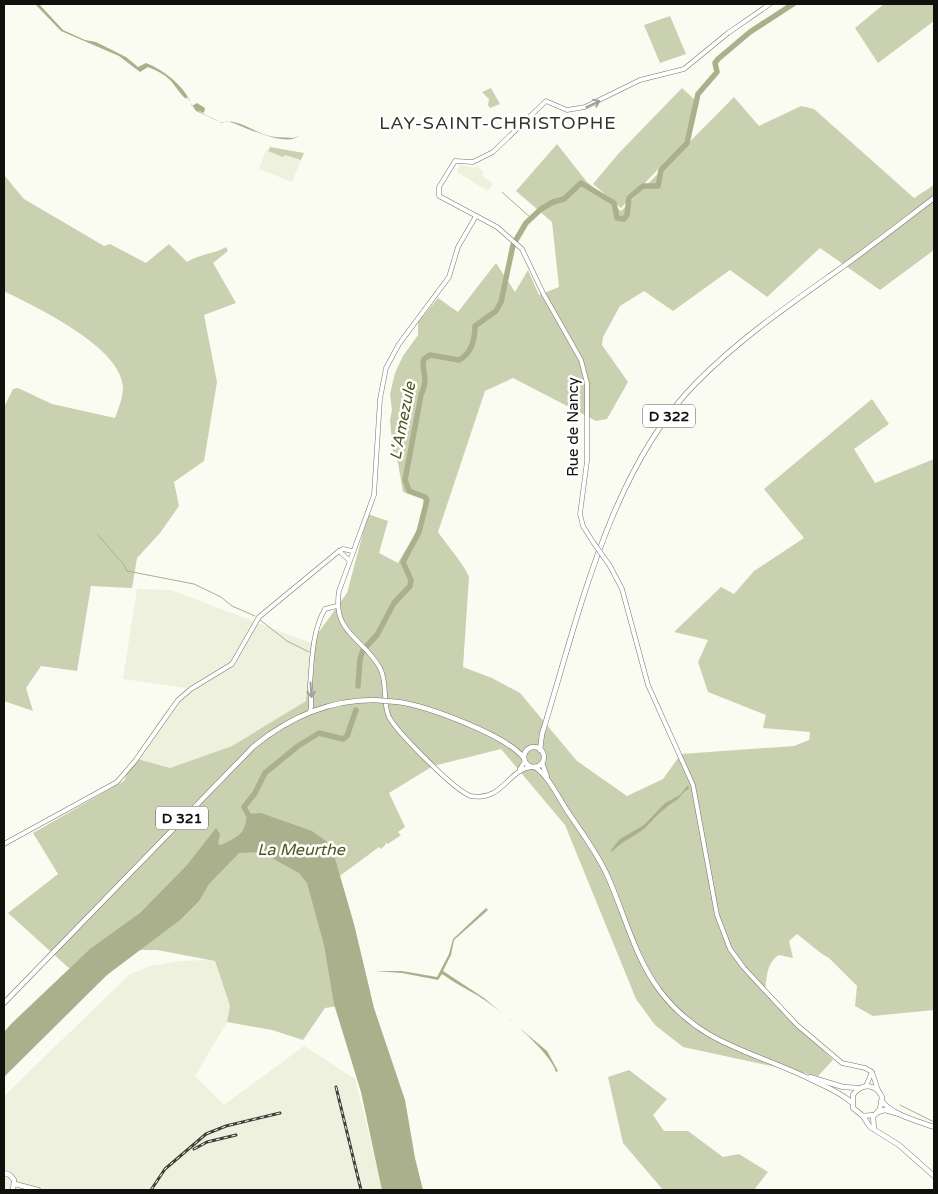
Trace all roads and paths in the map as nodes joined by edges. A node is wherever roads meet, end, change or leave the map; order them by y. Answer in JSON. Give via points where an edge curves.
{"nodes":[{"id":1,"x":770,"y":4,"type":"edge"},
{"id":2,"x":934,"y":198,"type":"edge"},
{"id":3,"x":476,"y":216,"type":"junction"},
{"id":4,"x":339,"y":551,"type":"junction"},
{"id":5,"x":352,"y":552,"type":"junction"},
{"id":6,"x":349,"y":560,"type":"junction"},
{"id":7,"x":337,"y":606,"type":"junction"},
{"id":8,"x":310,"y":712,"type":"junction"},
{"id":9,"x":542,"y":734,"type":"junction"},
{"id":10,"x":512,"y":747,"type":"junction"},
{"id":11,"x":530,"y":749,"type":"junction"},
{"id":12,"x":540,"y":750,"type":"junction"},
{"id":13,"x":524,"y":759,"type":"junction"},
{"id":14,"x":542,"y":763,"type":"junction"},
{"id":15,"x":533,"y":767,"type":"junction"},
{"id":16,"x":514,"y":777,"type":"junction"},
{"id":17,"x":548,"y":781,"type":"junction"},
{"id":18,"x":4,"y":844,"type":"edge"},
{"id":19,"x":4,"y":1002,"type":"edge"},
{"id":20,"x":872,"y":1072,"type":"junction"},
{"id":21,"x":804,"y":1076,"type":"junction"},
{"id":22,"x":866,"y":1086,"type":"junction"},
{"id":23,"x":860,"y":1088,"type":"junction"},
{"id":24,"x":878,"y":1090,"type":"junction"},
{"id":25,"x":882,"y":1101,"type":"junction"},
{"id":26,"x":851,"y":1102,"type":"junction"},
{"id":27,"x":878,"y":1112,"type":"junction"},
{"id":28,"x":873,"y":1115,"type":"junction"},
{"id":29,"x":902,"y":1115,"type":"junction"},
{"id":30,"x":863,"y":1116,"type":"junction"},
{"id":31,"x":934,"y":1127,"type":"edge"},
{"id":32,"x":874,"y":1128,"type":"junction"},
{"id":33,"x":4,"y":1172,"type":"edge"},
{"id":34,"x":934,"y":1176,"type":"edge"},
{"id":35,"x":15,"y":1184,"type":"junction"},
{"id":36,"x":13,"y":1190,"type":"edge"},
{"id":37,"x":38,"y":1190,"type":"edge"}],
"edges":[{"from":3,"to":1,"type":"street","name":"Rue de Nancy","one_way":true,"via":[[439,196],[439,187],[455,161],[473,162],[493,152],[546,101],[567,110],[585,107],[640,80],[684,69]]},
{"from":2,"to":9,"type":"main road","number":"D 322","via":[[728,352],[694,385],[665,421],[640,460],[601,545]]},
{"from":3,"to":5,"type":"street","via":[[460,243],[446,282],[396,348],[386,368],[380,399],[375,489]]},
{"from":3,"to":20,"type":"street","name":"Rue de Nancy","bridge":true,"via":[[497,227],[519,246],[581,360],[585,372],[587,460],[580,509],[584,526],[622,589],[648,685],[693,785],[716,915],[723,936],[733,955],[790,1018],[846,1065]]},
{"from":4,"to":5,"type":"street","via":[[343,548]]},
{"from":4,"to":6,"type":"street"},
{"from":4,"to":18,"type":"street","via":[[259,617],[232,664],[178,700],[126,774],[112,786]]},
{"from":5,"to":6,"type":"street"},
{"from":6,"to":7,"type":"street"},
{"from":7,"to":8,"type":"street","one_way":true,"via":[[327,607],[319,620]]},
{"from":7,"to":16,"type":"street","via":[[342,623],[381,669],[391,719],[452,785],[466,794],[481,796],[501,789]]},
{"from":8,"to":10,"type":"main road","number":"D 321","bridge":true,"via":[[342,703],[398,702],[447,715]]},
{"from":8,"to":19,"type":"main road","number":"D 321","via":[[270,733],[236,762]]},
{"from":9,"to":11,"type":"main road","number":"D 322"},
{"from":9,"to":12,"type":"main road","number":"D 322"},
{"from":10,"to":11,"type":"main road","number":"D 321"},
{"from":10,"to":13,"type":"main road","number":"D 321"},
{"from":11,"to":12,"type":"main road"},
{"from":11,"to":13,"type":"main road"},
{"from":12,"to":14,"type":"main road"},
{"from":13,"to":15,"type":"main road"},
{"from":13,"to":16,"type":"street"},
{"from":14,"to":15,"type":"main road"},
{"from":14,"to":17,"type":"main road"},
{"from":15,"to":16,"type":"street","via":[[525,768]]},
{"from":15,"to":17,"type":"main road"},
{"from":17,"to":21,"type":"main road","via":[[595,851],[645,966],[668,1001],[693,1025],[714,1039]]},
{"from":20,"to":22,"type":"street"},
{"from":20,"to":24,"type":"street"},
{"from":21,"to":23,"type":"main road","via":[[843,1087]]},
{"from":21,"to":26,"type":"main road"},
{"from":22,"to":23,"type":"main road"},
{"from":22,"to":24,"type":"main road"},
{"from":23,"to":26,"type":"main road","via":[[854,1092]]},
{"from":24,"to":25,"type":"main road"},
{"from":25,"to":27,"type":"main road"},
{"from":25,"to":29,"type":"main road"},
{"from":26,"to":30,"type":"main road","via":[[855,1111]]},
{"from":27,"to":28,"type":"main road"},
{"from":27,"to":29,"type":"main road","via":[[885,1110]]},
{"from":28,"to":30,"type":"main road"},
{"from":28,"to":32,"type":"main road"},
{"from":29,"to":31,"type":"main road"},
{"from":30,"to":32,"type":"main road"},
{"from":32,"to":34,"type":"main road"},
{"from":33,"to":35,"type":"main road","via":[[12,1177]]},
{"from":35,"to":36,"type":"main road"},
{"from":35,"to":37,"type":"main road"}]}
